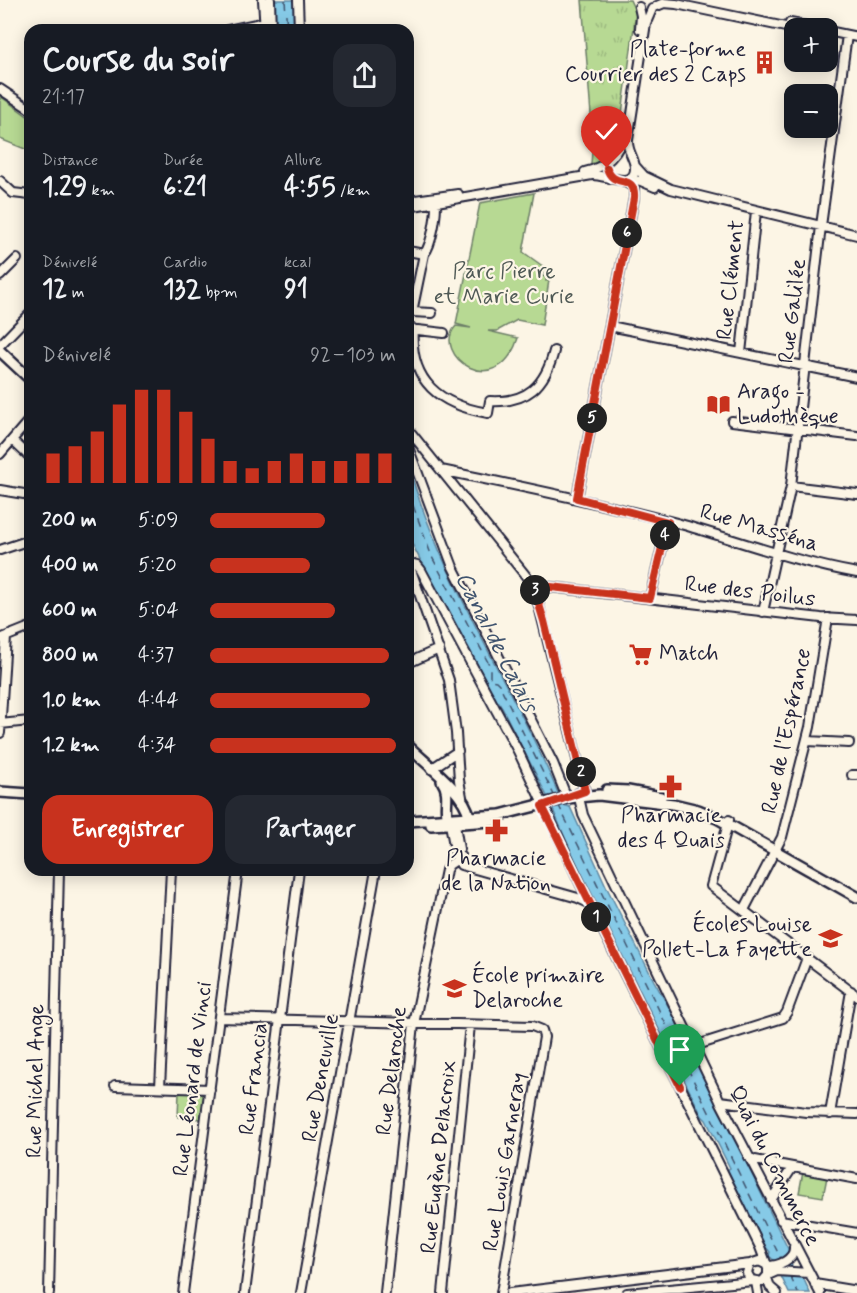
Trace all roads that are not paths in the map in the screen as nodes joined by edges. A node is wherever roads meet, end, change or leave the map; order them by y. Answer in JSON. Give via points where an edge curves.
{"nodes":[{"id":1,"x":263,"y":0,"type":"edge"},
{"id":2,"x":270,"y":0,"type":"edge"},
{"id":3,"x":298,"y":0,"type":"edge"},
{"id":4,"x":681,"y":0,"type":"edge"},
{"id":5,"x":636,"y":3,"type":"edge"},
{"id":6,"x":657,"y":5,"type":"edge"},
{"id":7,"x":784,"y":21,"type":"edge"},
{"id":8,"x":267,"y":24,"type":"edge"},
{"id":9,"x":267,"y":24,"type":"edge"},
{"id":10,"x":299,"y":24,"type":"edge"},
{"id":11,"x":784,"y":27,"type":"edge"},
{"id":12,"x":838,"y":34,"type":"edge"},
{"id":13,"x":838,"y":37,"type":"edge"},
{"id":14,"x":846,"y":37,"type":"junction"},
{"id":15,"x":857,"y":37,"type":"edge"},
{"id":16,"x":857,"y":42,"type":"edge"},
{"id":17,"x":0,"y":89,"type":"edge"},
{"id":18,"x":24,"y":105,"type":"edge"},
{"id":19,"x":631,"y":157,"type":"junction"},
{"id":20,"x":612,"y":158,"type":"junction"},
{"id":21,"x":635,"y":166,"type":"junction"},
{"id":22,"x":613,"y":178,"type":"junction"},
{"id":23,"x":626,"y":180,"type":"junction"},
{"id":24,"x":0,"y":181,"type":"edge"},
{"id":25,"x":651,"y":186,"type":"junction"},
{"id":26,"x":24,"y":194,"type":"edge"},
{"id":27,"x":692,"y":195,"type":"junction"},
{"id":28,"x":634,"y":198,"type":"junction"},
{"id":29,"x":436,"y":200,"type":"junction"},
{"id":30,"x":414,"y":201,"type":"edge"},
{"id":31,"x":414,"y":206,"type":"edge"},
{"id":32,"x":756,"y":211,"type":"junction"},
{"id":33,"x":821,"y":226,"type":"junction"},
{"id":34,"x":857,"y":235,"type":"edge"},
{"id":35,"x":414,"y":252,"type":"edge"},
{"id":36,"x":424,"y":254,"type":"junction"},
{"id":37,"x":17,"y":259,"type":"dead end"},
{"id":38,"x":0,"y":276,"type":"edge"},
{"id":39,"x":414,"y":295,"type":"edge"},
{"id":40,"x":414,"y":312,"type":"edge"},
{"id":41,"x":432,"y":313,"type":"dead end"},
{"id":42,"x":24,"y":320,"type":"edge"},
{"id":43,"x":610,"y":326,"type":"junction"},
{"id":44,"x":414,"y":329,"type":"edge"},
{"id":45,"x":444,"y":333,"type":"dead end"},
{"id":46,"x":0,"y":345,"type":"edge"},
{"id":47,"x":0,"y":351,"type":"edge"},
{"id":48,"x":554,"y":351,"type":"dead end"},
{"id":49,"x":741,"y":353,"type":"junction"},
{"id":50,"x":414,"y":366,"type":"edge"},
{"id":51,"x":805,"y":366,"type":"junction"},
{"id":52,"x":24,"y":373,"type":"edge"},
{"id":53,"x":857,"y":376,"type":"edge"},
{"id":54,"x":732,"y":421,"type":"dead end"},
{"id":55,"x":24,"y":426,"type":"edge"},
{"id":56,"x":797,"y":429,"type":"junction"},
{"id":57,"x":414,"y":436,"type":"edge"},
{"id":58,"x":857,"y":436,"type":"edge"},
{"id":59,"x":12,"y":440,"type":"junction"},
{"id":60,"x":24,"y":451,"type":"edge"},
{"id":61,"x":0,"y":454,"type":"edge"},
{"id":62,"x":414,"y":463,"type":"edge"},
{"id":63,"x":441,"y":470,"type":"junction"},
{"id":64,"x":791,"y":486,"type":"junction"},
{"id":65,"x":0,"y":490,"type":"edge"},
{"id":66,"x":24,"y":494,"type":"edge"},
{"id":67,"x":857,"y":494,"type":"edge"},
{"id":68,"x":577,"y":498,"type":"junction"},
{"id":69,"x":668,"y":522,"type":"junction"},
{"id":70,"x":24,"y":542,"type":"edge"},
{"id":71,"x":0,"y":550,"type":"edge"},
{"id":72,"x":777,"y":553,"type":"junction"},
{"id":73,"x":414,"y":564,"type":"edge"},
{"id":74,"x":857,"y":573,"type":"edge"},
{"id":75,"x":414,"y":579,"type":"edge"},
{"id":76,"x":533,"y":585,"type":"junction"},
{"id":77,"x":650,"y":598,"type":"junction"},
{"id":78,"x":763,"y":612,"type":"junction"},
{"id":79,"x":828,"y":618,"type":"junction"},
{"id":80,"x":857,"y":620,"type":"edge"},
{"id":81,"x":24,"y":629,"type":"edge"},
{"id":82,"x":3,"y":638,"type":"edge"},
{"id":83,"x":439,"y":649,"type":"junction"},
{"id":84,"x":414,"y":660,"type":"edge"},
{"id":85,"x":24,"y":722,"type":"edge"},
{"id":86,"x":0,"y":724,"type":"edge"},
{"id":87,"x":0,"y":733,"type":"edge"},
{"id":88,"x":807,"y":741,"type":"junction"},
{"id":89,"x":849,"y":742,"type":"dead end"},
{"id":90,"x":458,"y":751,"type":"junction"},
{"id":91,"x":414,"y":752,"type":"edge"},
{"id":92,"x":433,"y":771,"type":"junction"},
{"id":93,"x":0,"y":792,"type":"edge"},
{"id":94,"x":24,"y":794,"type":"edge"},
{"id":95,"x":582,"y":794,"type":"junction"},
{"id":96,"x":567,"y":798,"type":"junction"},
{"id":97,"x":463,"y":800,"type":"junction"},
{"id":98,"x":542,"y":806,"type":"junction"},
{"id":99,"x":455,"y":819,"type":"junction"},
{"id":100,"x":729,"y":822,"type":"junction"},
{"id":101,"x":414,"y":823,"type":"edge"},
{"id":102,"x":777,"y":849,"type":"junction"},
{"id":103,"x":459,"y":858,"type":"junction"},
{"id":104,"x":59,"y":876,"type":"edge"},
{"id":105,"x":171,"y":876,"type":"edge"},
{"id":106,"x":237,"y":876,"type":"edge"},
{"id":107,"x":298,"y":876,"type":"edge"},
{"id":108,"x":375,"y":876,"type":"edge"},
{"id":109,"x":857,"y":891,"type":"edge"},
{"id":110,"x":857,"y":897,"type":"edge"},
{"id":111,"x":590,"y":904,"type":"junction"},
{"id":112,"x":744,"y":910,"type":"junction"},
{"id":113,"x":807,"y":958,"type":"junction"},
{"id":114,"x":854,"y":993,"type":"edge"},
{"id":115,"x":219,"y":1018,"type":"junction"},
{"id":116,"x":280,"y":1020,"type":"junction"},
{"id":117,"x":349,"y":1022,"type":"junction"},
{"id":118,"x":414,"y":1024,"type":"junction"},
{"id":119,"x":470,"y":1025,"type":"junction"},
{"id":120,"x":694,"y":1046,"type":"junction"},
{"id":121,"x":115,"y":1086,"type":"dead end"},
{"id":122,"x":160,"y":1087,"type":"junction"},
{"id":123,"x":210,"y":1089,"type":"junction"},
{"id":124,"x":720,"y":1101,"type":"junction"},
{"id":125,"x":830,"y":1114,"type":"junction"},
{"id":126,"x":857,"y":1114,"type":"edge"},
{"id":127,"x":748,"y":1157,"type":"junction"},
{"id":128,"x":792,"y":1168,"type":"junction"},
{"id":129,"x":857,"y":1179,"type":"edge"},
{"id":130,"x":771,"y":1200,"type":"junction"},
{"id":131,"x":781,"y":1220,"type":"junction"},
{"id":132,"x":857,"y":1233,"type":"edge"},
{"id":133,"x":755,"y":1239,"type":"junction"},
{"id":134,"x":793,"y":1243,"type":"junction"},
{"id":135,"x":751,"y":1264,"type":"junction"},
{"id":136,"x":766,"y":1265,"type":"junction"},
{"id":137,"x":778,"y":1268,"type":"junction"},
{"id":138,"x":805,"y":1273,"type":"junction"},
{"id":139,"x":768,"y":1276,"type":"junction"},
{"id":140,"x":755,"y":1282,"type":"junction"},
{"id":141,"x":815,"y":1284,"type":"junction"},
{"id":142,"x":581,"y":1289,"type":"edge"},
{"id":143,"x":857,"y":1291,"type":"edge"},
{"id":144,"x":49,"y":1293,"type":"edge"},
{"id":145,"x":183,"y":1293,"type":"edge"},
{"id":146,"x":245,"y":1293,"type":"edge"},
{"id":147,"x":301,"y":1293,"type":"edge"},
{"id":148,"x":385,"y":1293,"type":"edge"},
{"id":149,"x":443,"y":1293,"type":"edge"},
{"id":150,"x":501,"y":1293,"type":"edge"},
{"id":151,"x":510,"y":1293,"type":"edge"},
{"id":152,"x":627,"y":1293,"type":"edge"},
{"id":153,"x":758,"y":1293,"type":"edge"},
{"id":154,"x":777,"y":1293,"type":"edge"},
{"id":155,"x":820,"y":1293,"type":"edge"}],
"edges":[{"from":1,"to":8,"type":"street"},
{"from":2,"to":9,"type":"street"},
{"from":3,"to":10,"type":"street"},
{"from":4,"to":7,"type":"street"},
{"from":5,"to":6,"type":"street","via":[[643,9]]},
{"from":5,"to":20,"type":"street","via":[[641,22],[623,138]]},
{"from":6,"to":11,"type":"street","via":[[673,3]]},
{"from":6,"to":19,"type":"street","via":[[646,23],[628,134]]},
{"from":12,"to":14,"type":"street"},
{"from":13,"to":14,"type":"street"},
{"from":14,"to":15,"type":"street"},
{"from":14,"to":16,"type":"street"},
{"from":14,"to":33,"type":"street","name":"Rue Galilée"},
{"from":17,"to":18,"type":"street"},
{"from":19,"to":20,"type":"street","via":[[624,154]]},
{"from":19,"to":21,"type":"street"},
{"from":20,"to":22,"type":"street","via":[[607,170]]},
{"from":20,"to":29,"type":"street","via":[[591,170]]},
{"from":21,"to":23,"type":"street"},
{"from":21,"to":27,"type":"street","via":[[660,185]]},
{"from":22,"to":23,"type":"street"},
{"from":22,"to":29,"type":"street","via":[[592,175]]},
{"from":23,"to":25,"type":"street"},
{"from":23,"to":28,"type":"street","via":[[634,187]]},
{"from":24,"to":26,"type":"street","via":[[13,193]]},
{"from":25,"to":27,"type":"street"},
{"from":25,"to":28,"type":"street","via":[[640,188]]},
{"from":27,"to":32,"type":"street"},
{"from":28,"to":43,"type":"street"},
{"from":29,"to":30,"type":"street"},
{"from":29,"to":31,"type":"street"},
{"from":29,"to":36,"type":"street","via":[[429,247]]},
{"from":32,"to":33,"type":"street"},
{"from":32,"to":49,"type":"street","name":"Rue Clément"},
{"from":33,"to":34,"type":"street"},
{"from":33,"to":51,"type":"street","name":"Rue Galilée"},
{"from":35,"to":36,"type":"street"},
{"from":36,"to":39,"type":"street"},
{"from":37,"to":38,"type":"street"},
{"from":40,"to":41,"type":"street"},
{"from":42,"to":46,"type":"street"},
{"from":43,"to":49,"type":"street"},
{"from":43,"to":68,"type":"street"},
{"from":44,"to":45,"type":"street"},
{"from":47,"to":52,"type":"main road"},
{"from":48,"to":50,"type":"street","via":[[550,368],[534,389],[513,400],[490,401],[488,413],[440,396]]},
{"from":49,"to":51,"type":"street"},
{"from":51,"to":53,"type":"street"},
{"from":51,"to":56,"type":"street","name":"Rue Galilée"},
{"from":54,"to":56,"type":"street"},
{"from":55,"to":59,"type":"street"},
{"from":56,"to":58,"type":"street"},
{"from":56,"to":64,"type":"street","name":"Rue Galilée"},
{"from":57,"to":63,"type":"street"},
{"from":59,"to":60,"type":"street"},
{"from":59,"to":61,"type":"street"},
{"from":62,"to":96,"type":"street","via":[[453,567]]},
{"from":63,"to":68,"type":"street","name":"Rue Masséna"},
{"from":63,"to":76,"type":"street"},
{"from":64,"to":67,"type":"street"},
{"from":64,"to":72,"type":"street","name":"Rue Galilée"},
{"from":65,"to":66,"type":"street"},
{"from":68,"to":69,"type":"street","name":"Rue Masséna"},
{"from":69,"to":72,"type":"street","name":"Rue Masséna"},
{"from":69,"to":77,"type":"street"},
{"from":70,"to":71,"type":"street"},
{"from":72,"to":74,"type":"street","name":"Rue Masséna"},
{"from":72,"to":78,"type":"street","name":"Rue Galilée"},
{"from":73,"to":98,"type":"street","via":[[422,570],[518,751]]},
{"from":75,"to":83,"type":"street"},
{"from":76,"to":77,"type":"street","name":"Rue des Poilus"},
{"from":76,"to":95,"type":"street","name":"Quai du Commerce"},
{"from":77,"to":78,"type":"street","name":"Rue des Poilus"},
{"from":78,"to":79,"type":"street","name":"Rue des Poilus"},
{"from":79,"to":80,"type":"street","name":"Rue des Poilus"},
{"from":79,"to":88,"type":"street","name":"Rue de l'Espérance"},
{"from":81,"to":82,"type":"street"},
{"from":82,"to":86,"type":"street"},
{"from":83,"to":84,"type":"street"},
{"from":83,"to":90,"type":"street","via":[[450,687]]},
{"from":85,"to":86,"type":"street"},
{"from":86,"to":87,"type":"street"},
{"from":88,"to":89,"type":"street"},
{"from":88,"to":102,"type":"street","name":"Rue de l'Espérance"},
{"from":90,"to":92,"type":"street"},
{"from":90,"to":97,"type":"street"},
{"from":91,"to":92,"type":"main road"},
{"from":92,"to":97,"type":"main road"},
{"from":92,"to":99,"type":"main road","via":[[447,789]]},
{"from":93,"to":94,"type":"main road"},
{"from":95,"to":96,"type":"main road"},
{"from":95,"to":100,"type":"main road","via":[[612,789],[644,793],[706,808]]},
{"from":95,"to":120,"type":"street","name":"Quai du Commerce","via":[[583,814]]},
{"from":96,"to":98,"type":"main road"},
{"from":97,"to":99,"type":"main road"},
{"from":98,"to":99,"type":"main road"},
{"from":98,"to":99,"type":"main road","via":[[503,820]]},
{"from":98,"to":111,"type":"street"},
{"from":99,"to":101,"type":"main road"},
{"from":99,"to":103,"type":"street"},
{"from":100,"to":102,"type":"main road"},
{"from":100,"to":112,"type":"street","via":[[711,886]]},
{"from":102,"to":109,"type":"main road"},
{"from":102,"to":110,"type":"main road"},
{"from":102,"to":112,"type":"street","name":"Rue de l'Espérance"},
{"from":103,"to":111,"type":"street","via":[[469,867]]},
{"from":103,"to":118,"type":"street","name":"Rue Delaroche","via":[[446,870]]},
{"from":104,"to":144,"type":"street","name":"Rue Michel Ange"},
{"from":105,"to":122,"type":"street"},
{"from":106,"to":115,"type":"street","name":"Rue Léonard de Vinci"},
{"from":107,"to":116,"type":"street","name":"Rue Francia"},
{"from":108,"to":117,"type":"street","name":"Rue Deneuville"},
{"from":111,"to":133,"type":"street"},
{"from":112,"to":113,"type":"street"},
{"from":113,"to":114,"type":"street"},
{"from":113,"to":120,"type":"street","via":[[783,1018]]},
{"from":114,"to":125,"type":"street"},
{"from":115,"to":116,"type":"street"},
{"from":115,"to":123,"type":"street","name":"Rue Léonard de Vinci"},
{"from":116,"to":117,"type":"street"},
{"from":116,"to":146,"type":"street","name":"Rue Francia"},
{"from":117,"to":118,"type":"street"},
{"from":117,"to":147,"type":"street","name":"Rue Deneuville"},
{"from":118,"to":119,"type":"street"},
{"from":118,"to":148,"type":"street","name":"Rue Delaroche"},
{"from":119,"to":149,"type":"street","name":"Rue Eugène Delacroix"},
{"from":119,"to":150,"type":"street","name":"Rue Louis Garneray","via":[[535,1027],[542,1030],[544,1037]]},
{"from":120,"to":124,"type":"street","name":"Quai du Commerce"},
{"from":121,"to":122,"type":"street"},
{"from":122,"to":123,"type":"street"},
{"from":123,"to":145,"type":"street","name":"Rue Léonard de Vinci"},
{"from":124,"to":125,"type":"street"},
{"from":124,"to":127,"type":"street","name":"Quai du Commerce"},
{"from":125,"to":126,"type":"street"},
{"from":127,"to":128,"type":"street"},
{"from":127,"to":130,"type":"street","name":"Quai du Commerce"},
{"from":128,"to":129,"type":"street"},
{"from":128,"to":130,"type":"street"},
{"from":130,"to":131,"type":"street","name":"Quai du Commerce"},
{"from":131,"to":132,"type":"street"},
{"from":131,"to":134,"type":"street","name":"Quai du Commerce"},
{"from":133,"to":135,"type":"street","via":[[757,1247]]},
{"from":133,"to":136,"type":"street"},
{"from":134,"to":137,"type":"street","via":[[795,1253]]},
{"from":134,"to":138,"type":"street","name":"Quai du Commerce"},
{"from":135,"to":136,"type":"street","via":[[759,1261]]},
{"from":135,"to":140,"type":"street","via":[[748,1274]]},
{"from":135,"to":142,"type":"street"},
{"from":136,"to":137,"type":"street"},
{"from":136,"to":139,"type":"street"},
{"from":137,"to":138,"type":"street"},
{"from":137,"to":139,"type":"street"},
{"from":138,"to":141,"type":"street","name":"Quai du Commerce"},
{"from":139,"to":140,"type":"street"},
{"from":139,"to":154,"type":"street"},
{"from":140,"to":152,"type":"street"},
{"from":140,"to":153,"type":"street"},
{"from":141,"to":143,"type":"street"},
{"from":141,"to":155,"type":"street","name":"Quai du Commerce"},
{"from":142,"to":151,"type":"street"}]}
